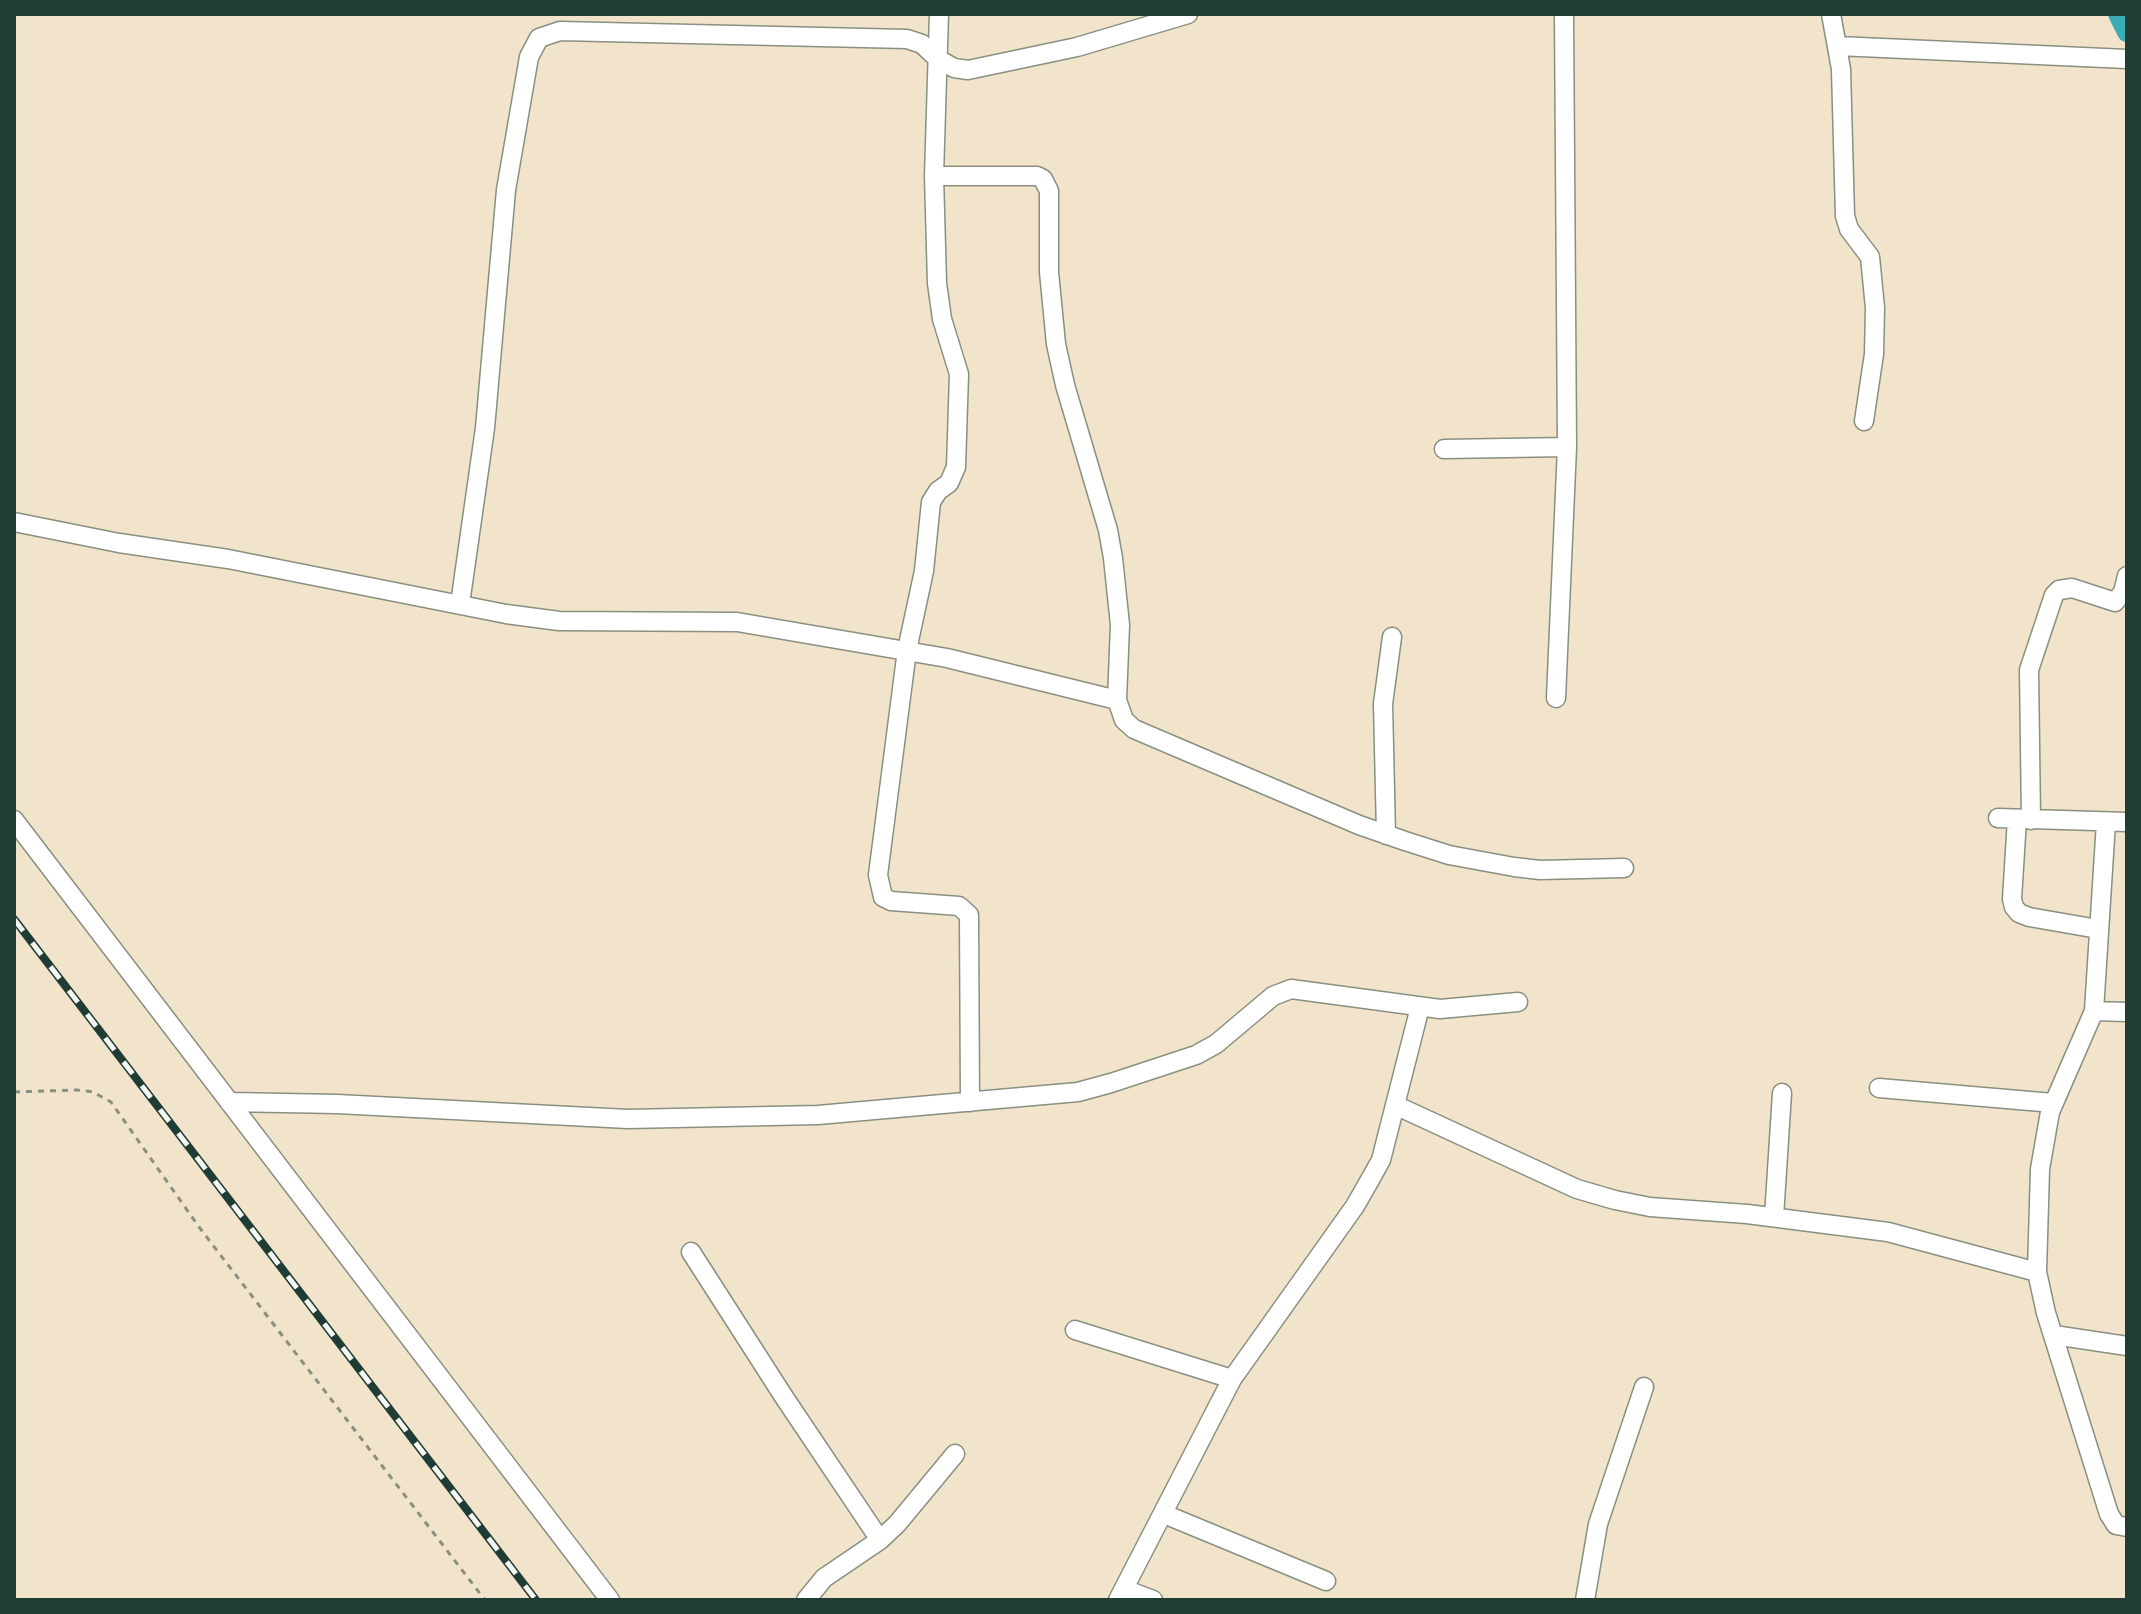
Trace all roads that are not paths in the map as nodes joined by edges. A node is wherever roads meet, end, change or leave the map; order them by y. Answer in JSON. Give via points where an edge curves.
{"nodes":[{"id":1,"x":939,"y":14,"type":"edge"},
{"id":2,"x":1188,"y":14,"type":"edge"},
{"id":3,"x":1564,"y":14,"type":"edge"},
{"id":4,"x":1831,"y":14,"type":"edge"},
{"id":5,"x":1838,"y":46,"type":"junction"},
{"id":6,"x":938,"y":59,"type":"junction"},
{"id":7,"x":2127,"y":59,"type":"edge"},
{"id":8,"x":934,"y":176,"type":"junction"},
{"id":9,"x":1864,"y":421,"type":"dead end"},
{"id":10,"x":1567,"y":447,"type":"junction"},
{"id":11,"x":1444,"y":449,"type":"dead end"},
{"id":12,"x":14,"y":522,"type":"edge"},
{"id":13,"x":2127,"y":576,"type":"edge"},
{"id":14,"x":460,"y":604,"type":"junction"},
{"id":15,"x":1392,"y":637,"type":"dead end"},
{"id":16,"x":907,"y":650,"type":"junction"},
{"id":17,"x":1556,"y":698,"type":"dead end"},
{"id":18,"x":1117,"y":700,"type":"junction"},
{"id":19,"x":1998,"y":818,"type":"dead end"},
{"id":20,"x":14,"y":820,"type":"edge"},
{"id":21,"x":2024,"y":820,"type":"junction"},
{"id":22,"x":2106,"y":822,"type":"junction"},
{"id":23,"x":2127,"y":822,"type":"edge"},
{"id":24,"x":1386,"y":835,"type":"junction"},
{"id":25,"x":1624,"y":868,"type":"dead end"},
{"id":26,"x":2098,"y":929,"type":"junction"},
{"id":27,"x":1518,"y":1002,"type":"dead end"},
{"id":28,"x":1420,"y":1007,"type":"junction"},
{"id":29,"x":2094,"y":1011,"type":"junction"},
{"id":30,"x":2127,"y":1012,"type":"edge"},
{"id":31,"x":1879,"y":1088,"type":"dead end"},
{"id":32,"x":1782,"y":1093,"type":"dead end"},
{"id":33,"x":229,"y":1102,"type":"junction"},
{"id":34,"x":970,"y":1102,"type":"junction"},
{"id":35,"x":2053,"y":1103,"type":"junction"},
{"id":36,"x":1395,"y":1105,"type":"junction"},
{"id":37,"x":1774,"y":1217,"type":"junction"},
{"id":38,"x":691,"y":1252,"type":"dead end"},
{"id":39,"x":2037,"y":1272,"type":"junction"},
{"id":40,"x":1075,"y":1330,"type":"dead end"},
{"id":41,"x":2054,"y":1335,"type":"junction"},
{"id":42,"x":2127,"y":1346,"type":"edge"},
{"id":43,"x":1232,"y":1379,"type":"junction"},
{"id":44,"x":1644,"y":1387,"type":"dead end"},
{"id":45,"x":955,"y":1454,"type":"dead end"},
{"id":46,"x":1164,"y":1514,"type":"junction"},
{"id":47,"x":2127,"y":1527,"type":"edge"},
{"id":48,"x":880,"y":1540,"type":"junction"},
{"id":49,"x":1326,"y":1581,"type":"dead end"},
{"id":50,"x":1121,"y":1595,"type":"edge"},
{"id":51,"x":610,"y":1600,"type":"edge"},
{"id":52,"x":806,"y":1600,"type":"edge"},
{"id":53,"x":1153,"y":1600,"type":"edge"},
{"id":54,"x":1585,"y":1600,"type":"edge"}],
"edges":[{"from":1,"to":6,"type":"street"},
{"from":2,"to":6,"type":"street","via":[[1077,47],[968,70]]},
{"from":3,"to":10,"type":"street"},
{"from":4,"to":5,"type":"street"},
{"from":5,"to":7,"type":"street"},
{"from":5,"to":9,"type":"street","via":[[1845,216],[1870,257],[1875,308]]},
{"from":6,"to":8,"type":"street"},
{"from":6,"to":14,"type":"street","via":[[907,39],[560,31],[539,38],[529,57],[506,190],[485,428]]},
{"from":8,"to":16,"type":"street","via":[[939,305],[959,374],[956,467],[931,502],[924,571]]},
{"from":8,"to":18,"type":"street","via":[[1037,176],[1049,191],[1056,344],[1113,558],[1120,625]]},
{"from":10,"to":11,"type":"street"},
{"from":10,"to":17,"type":"street"},
{"from":12,"to":14,"type":"street"},
{"from":13,"to":21,"type":"street","via":[[2115,602],[2072,588],[2054,595],[2029,670]]},
{"from":14,"to":16,"type":"street","via":[[559,621],[747,623]]},
{"from":15,"to":24,"type":"street","via":[[1383,704]]},
{"from":16,"to":18,"type":"street"},
{"from":16,"to":34,"type":"street","via":[[879,888],[891,901],[959,906],[969,915]]},
{"from":18,"to":24,"type":"street","via":[[1124,720],[1134,729]]},
{"from":19,"to":21,"type":"street"},
{"from":20,"to":33,"type":"street"},
{"from":21,"to":22,"type":"street"},
{"from":21,"to":26,"type":"street","via":[[2014,907],[2029,917]]},
{"from":22,"to":23,"type":"street"},
{"from":22,"to":26,"type":"street"},
{"from":24,"to":25,"type":"street","via":[[1490,864],[1540,870]]},
{"from":26,"to":29,"type":"street"},
{"from":27,"to":28,"type":"street"},
{"from":28,"to":34,"type":"street","via":[[1291,989],[1273,996],[1216,1044],[1175,1063],[1078,1092]]},
{"from":28,"to":36,"type":"street"},
{"from":29,"to":30,"type":"street"},
{"from":29,"to":35,"type":"street"},
{"from":31,"to":35,"type":"street"},
{"from":32,"to":37,"type":"street"},
{"from":33,"to":34,"type":"street","via":[[628,1119],[818,1115]]},
{"from":33,"to":51,"type":"street"},
{"from":35,"to":39,"type":"street","via":[[2040,1169]]},
{"from":36,"to":37,"type":"street","via":[[1577,1189],[1650,1207]]},
{"from":36,"to":43,"type":"street","via":[[1381,1160],[1366,1188]]},
{"from":37,"to":39,"type":"street","via":[[1888,1232]]},
{"from":38,"to":48,"type":"street"},
{"from":39,"to":41,"type":"street"},
{"from":40,"to":43,"type":"street"},
{"from":41,"to":42,"type":"street"},
{"from":41,"to":47,"type":"street","via":[[2109,1514],[2116,1525]]},
{"from":43,"to":46,"type":"street"},
{"from":44,"to":54,"type":"street","via":[[1598,1524]]},
{"from":45,"to":48,"type":"street"},
{"from":46,"to":49,"type":"street"},
{"from":46,"to":50,"type":"street"},
{"from":48,"to":52,"type":"street","via":[[831,1573]]},
{"from":50,"to":53,"type":"street"}]}
